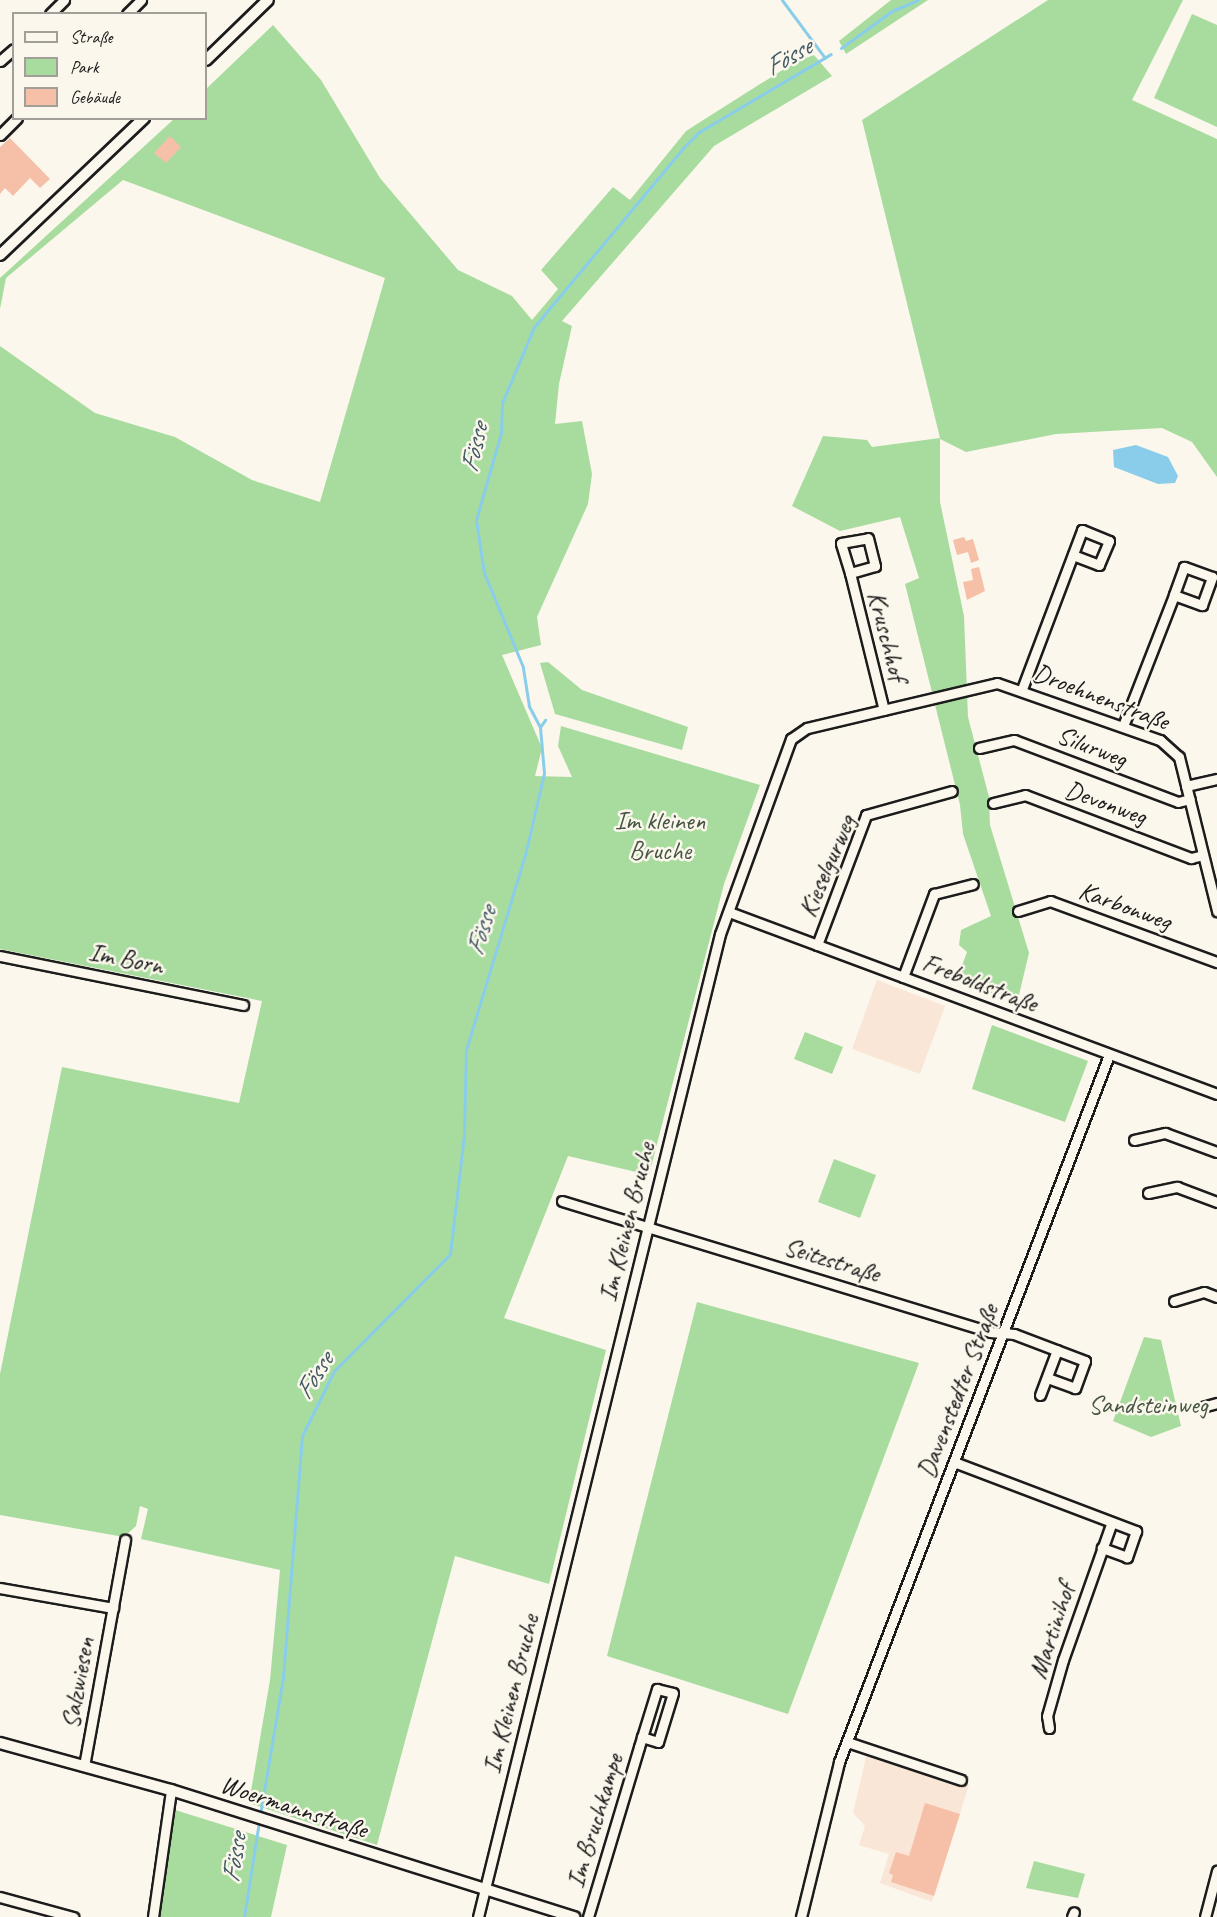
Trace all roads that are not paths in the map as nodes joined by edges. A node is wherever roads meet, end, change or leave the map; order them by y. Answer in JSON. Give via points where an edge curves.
{"nodes":[{"id":1,"x":64,"y":0,"type":"edge"},
{"id":2,"x":141,"y":0,"type":"edge"},
{"id":3,"x":268,"y":0,"type":"edge"},
{"id":4,"x":52,"y":12,"type":"edge"},
{"id":5,"x":129,"y":12,"type":"edge"},
{"id":6,"x":12,"y":51,"type":"edge"},
{"id":7,"x":207,"y":59,"type":"edge"},
{"id":8,"x":0,"y":62,"type":"edge"},
{"id":9,"x":14,"y":120,"type":"edge"},
{"id":10,"x":142,"y":120,"type":"edge"},
{"id":11,"x":2,"y":129,"type":"edge"},
{"id":12,"x":0,"y":255,"type":"edge"},
{"id":13,"x":1073,"y":555,"type":"dead end"},
{"id":14,"x":850,"y":573,"type":"dead end"},
{"id":15,"x":1174,"y":595,"type":"junction"},
{"id":16,"x":1022,"y":688,"type":"junction"},
{"id":17,"x":954,"y":692,"type":"joint"},
{"id":18,"x":884,"y":710,"type":"junction"},
{"id":19,"x":1123,"y":726,"type":"junction"},
{"id":20,"x":979,"y":748,"type":"dead end"},
{"id":21,"x":1217,"y":779,"type":"edge"},
{"id":22,"x":1186,"y":786,"type":"junction"},
{"id":23,"x":952,"y":791,"type":"dead end"},
{"id":24,"x":1190,"y":799,"type":"junction"},
{"id":25,"x":993,"y":802,"type":"dead end"},
{"id":26,"x":1203,"y":855,"type":"junction"},
{"id":27,"x":973,"y":884,"type":"dead end"},
{"id":28,"x":1216,"y":905,"type":"edge"},
{"id":29,"x":1018,"y":911,"type":"dead end"},
{"id":30,"x":729,"y":912,"type":"junction"},
{"id":31,"x":817,"y":945,"type":"junction"},
{"id":32,"x":0,"y":956,"type":"edge"},
{"id":33,"x":1217,"y":962,"type":"edge"},
{"id":34,"x":903,"y":977,"type":"junction"},
{"id":35,"x":243,"y":1005,"type":"dead end"},
{"id":36,"x":1109,"y":1055,"type":"junction"},
{"id":37,"x":1217,"y":1094,"type":"edge"},
{"id":38,"x":1134,"y":1140,"type":"dead end"},
{"id":39,"x":1217,"y":1152,"type":"edge"},
{"id":40,"x":1148,"y":1193,"type":"dead end"},
{"id":41,"x":562,"y":1201,"type":"dead end"},
{"id":42,"x":1217,"y":1202,"type":"edge"},
{"id":43,"x":648,"y":1226,"type":"junction"},
{"id":44,"x":1217,"y":1297,"type":"edge"},
{"id":45,"x":1174,"y":1301,"type":"dead end"},
{"id":46,"x":1003,"y":1333,"type":"junction"},
{"id":47,"x":1058,"y":1350,"type":"junction"},
{"id":48,"x":1047,"y":1378,"type":"junction"},
{"id":49,"x":1040,"y":1395,"type":"dead end"},
{"id":50,"x":1217,"y":1403,"type":"edge"},
{"id":51,"x":1202,"y":1407,"type":"dead end"},
{"id":52,"x":954,"y":1462,"type":"junction"},
{"id":53,"x":1112,"y":1522,"type":"junction"},
{"id":54,"x":125,"y":1540,"type":"dead end"},
{"id":55,"x":1102,"y":1548,"type":"junction"},
{"id":56,"x":0,"y":1588,"type":"edge"},
{"id":57,"x":113,"y":1608,"type":"junction"},
{"id":58,"x":1049,"y":1728,"type":"dead end"},
{"id":59,"x":642,"y":1737,"type":"junction"},
{"id":60,"x":847,"y":1742,"type":"junction"},
{"id":61,"x":0,"y":1743,"type":"edge"},
{"id":62,"x":84,"y":1766,"type":"junction"},
{"id":63,"x":961,"y":1780,"type":"dead end"},
{"id":64,"x":171,"y":1790,"type":"junction"},
{"id":65,"x":1217,"y":1871,"type":"edge"},
{"id":66,"x":485,"y":1890,"type":"junction"},
{"id":67,"x":0,"y":1897,"type":"edge"},
{"id":68,"x":73,"y":1917,"type":"edge"},
{"id":69,"x":153,"y":1917,"type":"edge"},
{"id":70,"x":478,"y":1917,"type":"edge"},
{"id":71,"x":574,"y":1917,"type":"edge"},
{"id":72,"x":588,"y":1917,"type":"edge"},
{"id":73,"x":801,"y":1917,"type":"edge"},
{"id":74,"x":1205,"y":1917,"type":"edge"}],
"edges":[{"from":1,"to":4,"type":"street"},
{"from":2,"to":5,"type":"street"},
{"from":3,"to":7,"type":"street"},
{"from":6,"to":8,"type":"street"},
{"from":9,"to":11,"type":"street"},
{"from":10,"to":12,"type":"street"},
{"from":13,"to":16,"type":"street"},
{"from":14,"to":18,"type":"street","name":"Kruschhof"},
{"from":15,"to":15,"type":"street","via":[[1184,567],[1212,578],[1203,605]]},
{"from":15,"to":19,"type":"street"},
{"from":16,"to":17,"type":"street","name":"Droehnenstraße","via":[[997,682]]},
{"from":16,"to":19,"type":"street","name":"Droehnenstraße"},
{"from":17,"to":18,"type":"street","name":"Im Kleinen Bruche"},
{"from":18,"to":30,"type":"street","name":"Im Kleinen Bruche","via":[[807,728],[791,739]]},
{"from":19,"to":22,"type":"street","name":"Droehnenstraße","via":[[1172,748]]},
{"from":20,"to":24,"type":"street","name":"Silurweg","via":[[1014,740],[1179,802]]},
{"from":21,"to":22,"type":"street"},
{"from":22,"to":24,"type":"street","name":"Droehnenstraße"},
{"from":23,"to":31,"type":"street","name":"Kieselgurweg","via":[[866,815]]},
{"from":24,"to":26,"type":"street","name":"Droehnenstraße"},
{"from":25,"to":26,"type":"street","name":"Devonweg","via":[[1025,795],[1191,858]]},
{"from":26,"to":28,"type":"street","name":"Droehnenstraße"},
{"from":27,"to":34,"type":"street","via":[[934,894]]},
{"from":29,"to":33,"type":"street","name":"Karbonweg","via":[[1050,901]]},
{"from":30,"to":31,"type":"street","name":"Freboldstraße"},
{"from":30,"to":43,"type":"street","name":"Im Kleinen Bruche"},
{"from":31,"to":34,"type":"street","name":"Freboldstraße"},
{"from":32,"to":35,"type":"street","name":"Im Born"},
{"from":34,"to":36,"type":"street","name":"Freboldstraße"},
{"from":36,"to":37,"type":"street","name":"Freboldstraße"},
{"from":36,"to":46,"type":"street","name":"Davenstedter Straße"},
{"from":38,"to":39,"type":"street","via":[[1165,1133]]},
{"from":40,"to":42,"type":"street","via":[[1178,1187]]},
{"from":41,"to":43,"type":"street","name":"Seitzstraße"},
{"from":43,"to":46,"type":"street","name":"Seitzstraße"},
{"from":43,"to":66,"type":"street","name":"Im Kleinen Bruche"},
{"from":44,"to":45,"type":"street","via":[[1204,1292]]},
{"from":46,"to":47,"type":"street"},
{"from":46,"to":52,"type":"street","name":"Davenstedter Straße"},
{"from":47,"to":48,"type":"street"},
{"from":47,"to":48,"type":"street","via":[[1085,1361],[1075,1388]]},
{"from":48,"to":49,"type":"street"},
{"from":50,"to":51,"type":"street"},
{"from":52,"to":53,"type":"street"},
{"from":52,"to":60,"type":"street","name":"Davenstedter Straße"},
{"from":53,"to":55,"type":"street","name":"Martinihof"},
{"from":53,"to":55,"type":"street","via":[[1136,1531],[1127,1557]]},
{"from":54,"to":57,"type":"street","name":"Salzwiesen"},
{"from":55,"to":58,"type":"street","name":"Martinihof","via":[[1050,1705]]},
{"from":56,"to":57,"type":"street","name":"Salzwiesen"},
{"from":57,"to":62,"type":"street","name":"Salzwiesen"},
{"from":59,"to":59,"type":"street","name":"Im Bruchkampe","via":[[657,1689],[673,1693],[658,1742]]},
{"from":59,"to":72,"type":"street","name":"Im Bruchkampe"},
{"from":60,"to":63,"type":"street"},
{"from":60,"to":73,"type":"street","name":"Davenstedter Straße","via":[[828,1792]]},
{"from":61,"to":62,"type":"street","name":"Woermannstraße"},
{"from":62,"to":64,"type":"street","name":"Woermannstraße"},
{"from":64,"to":66,"type":"street","name":"Woermannstraße"},
{"from":64,"to":69,"type":"street"},
{"from":65,"to":74,"type":"street"},
{"from":66,"to":70,"type":"street","name":"Im Kleinen Bruche"},
{"from":66,"to":71,"type":"street","name":"Woermannstraße"},
{"from":67,"to":68,"type":"street"}]}
